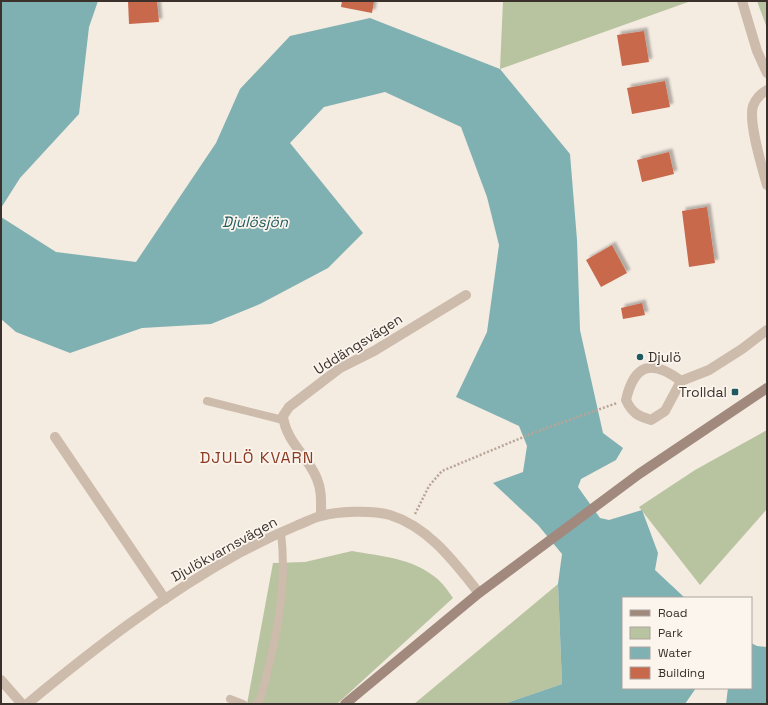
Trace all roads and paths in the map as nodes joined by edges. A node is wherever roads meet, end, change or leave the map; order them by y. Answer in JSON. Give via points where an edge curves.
{"nodes":[{"id":1,"x":742,"y":1,"type":"edge"},
{"id":2,"x":767,"y":73,"type":"edge"},
{"id":3,"x":767,"y":90,"type":"edge"},
{"id":4,"x":767,"y":185,"type":"edge"},
{"id":5,"x":466,"y":295,"type":"dead end"},
{"id":6,"x":767,"y":330,"type":"edge"},
{"id":7,"x":681,"y":381,"type":"junction"},
{"id":8,"x":767,"y":388,"type":"edge"},
{"id":9,"x":626,"y":400,"type":"junction"},
{"id":10,"x":207,"y":401,"type":"dead end"},
{"id":11,"x":283,"y":420,"type":"junction"},
{"id":12,"x":55,"y":437,"type":"dead end"},
{"id":13,"x":321,"y":516,"type":"junction"},
{"id":14,"x":410,"y":524,"type":"junction"},
{"id":15,"x":281,"y":532,"type":"junction"},
{"id":16,"x":480,"y":593,"type":"junction"},
{"id":17,"x":164,"y":599,"type":"junction"},
{"id":18,"x":1,"y":680,"type":"edge"},
{"id":19,"x":230,"y":699,"type":"dead end"},
{"id":20,"x":22,"y":704,"type":"edge"},
{"id":21,"x":27,"y":704,"type":"edge"},
{"id":22,"x":244,"y":704,"type":"edge"},
{"id":23,"x":255,"y":704,"type":"edge"},
{"id":24,"x":345,"y":704,"type":"edge"}],
"edges":[{"from":1,"to":2,"type":"street"},
{"from":3,"to":4,"type":"street","via":[[756,99],[752,110],[754,131]]},
{"from":5,"to":11,"type":"street","name":"Uddängsvägen","via":[[374,351],[340,368],[288,407]]},
{"from":6,"to":7,"type":"street","via":[[709,370]]},
{"from":7,"to":9,"type":"street","via":[[659,368],[637,372],[630,384]]},
{"from":7,"to":9,"type":"street","via":[[665,411],[651,420],[637,416]]},
{"from":8,"to":16,"type":"main road","via":[[644,470]]},
{"from":9,"to":14,"type":"path","via":[[505,444],[442,471],[429,486]]},
{"from":10,"to":11,"type":"lane"},
{"from":11,"to":13,"type":"street","via":[[284,429],[316,477],[322,494]]},
{"from":12,"to":17,"type":"street","name":"Djulökvarnsvägen"},
{"from":13,"to":14,"type":"street","name":"Djulökvarnsvägen","via":[[356,512],[388,514]]},
{"from":13,"to":15,"type":"street","name":"Djulökvarnsvägen"},
{"from":14,"to":16,"type":"street","name":"Djulökvarnsvägen","via":[[436,543]]},
{"from":15,"to":17,"type":"street","name":"Djulökvarnsvägen","via":[[211,569]]},
{"from":15,"to":23,"type":"lane","via":[[284,554],[278,626],[260,700]]},
{"from":16,"to":24,"type":"main road"},
{"from":17,"to":21,"type":"street","name":"Djulökvarnsvägen","via":[[95,647]]},
{"from":18,"to":20,"type":"street"},
{"from":19,"to":22,"type":"lane"}]}
